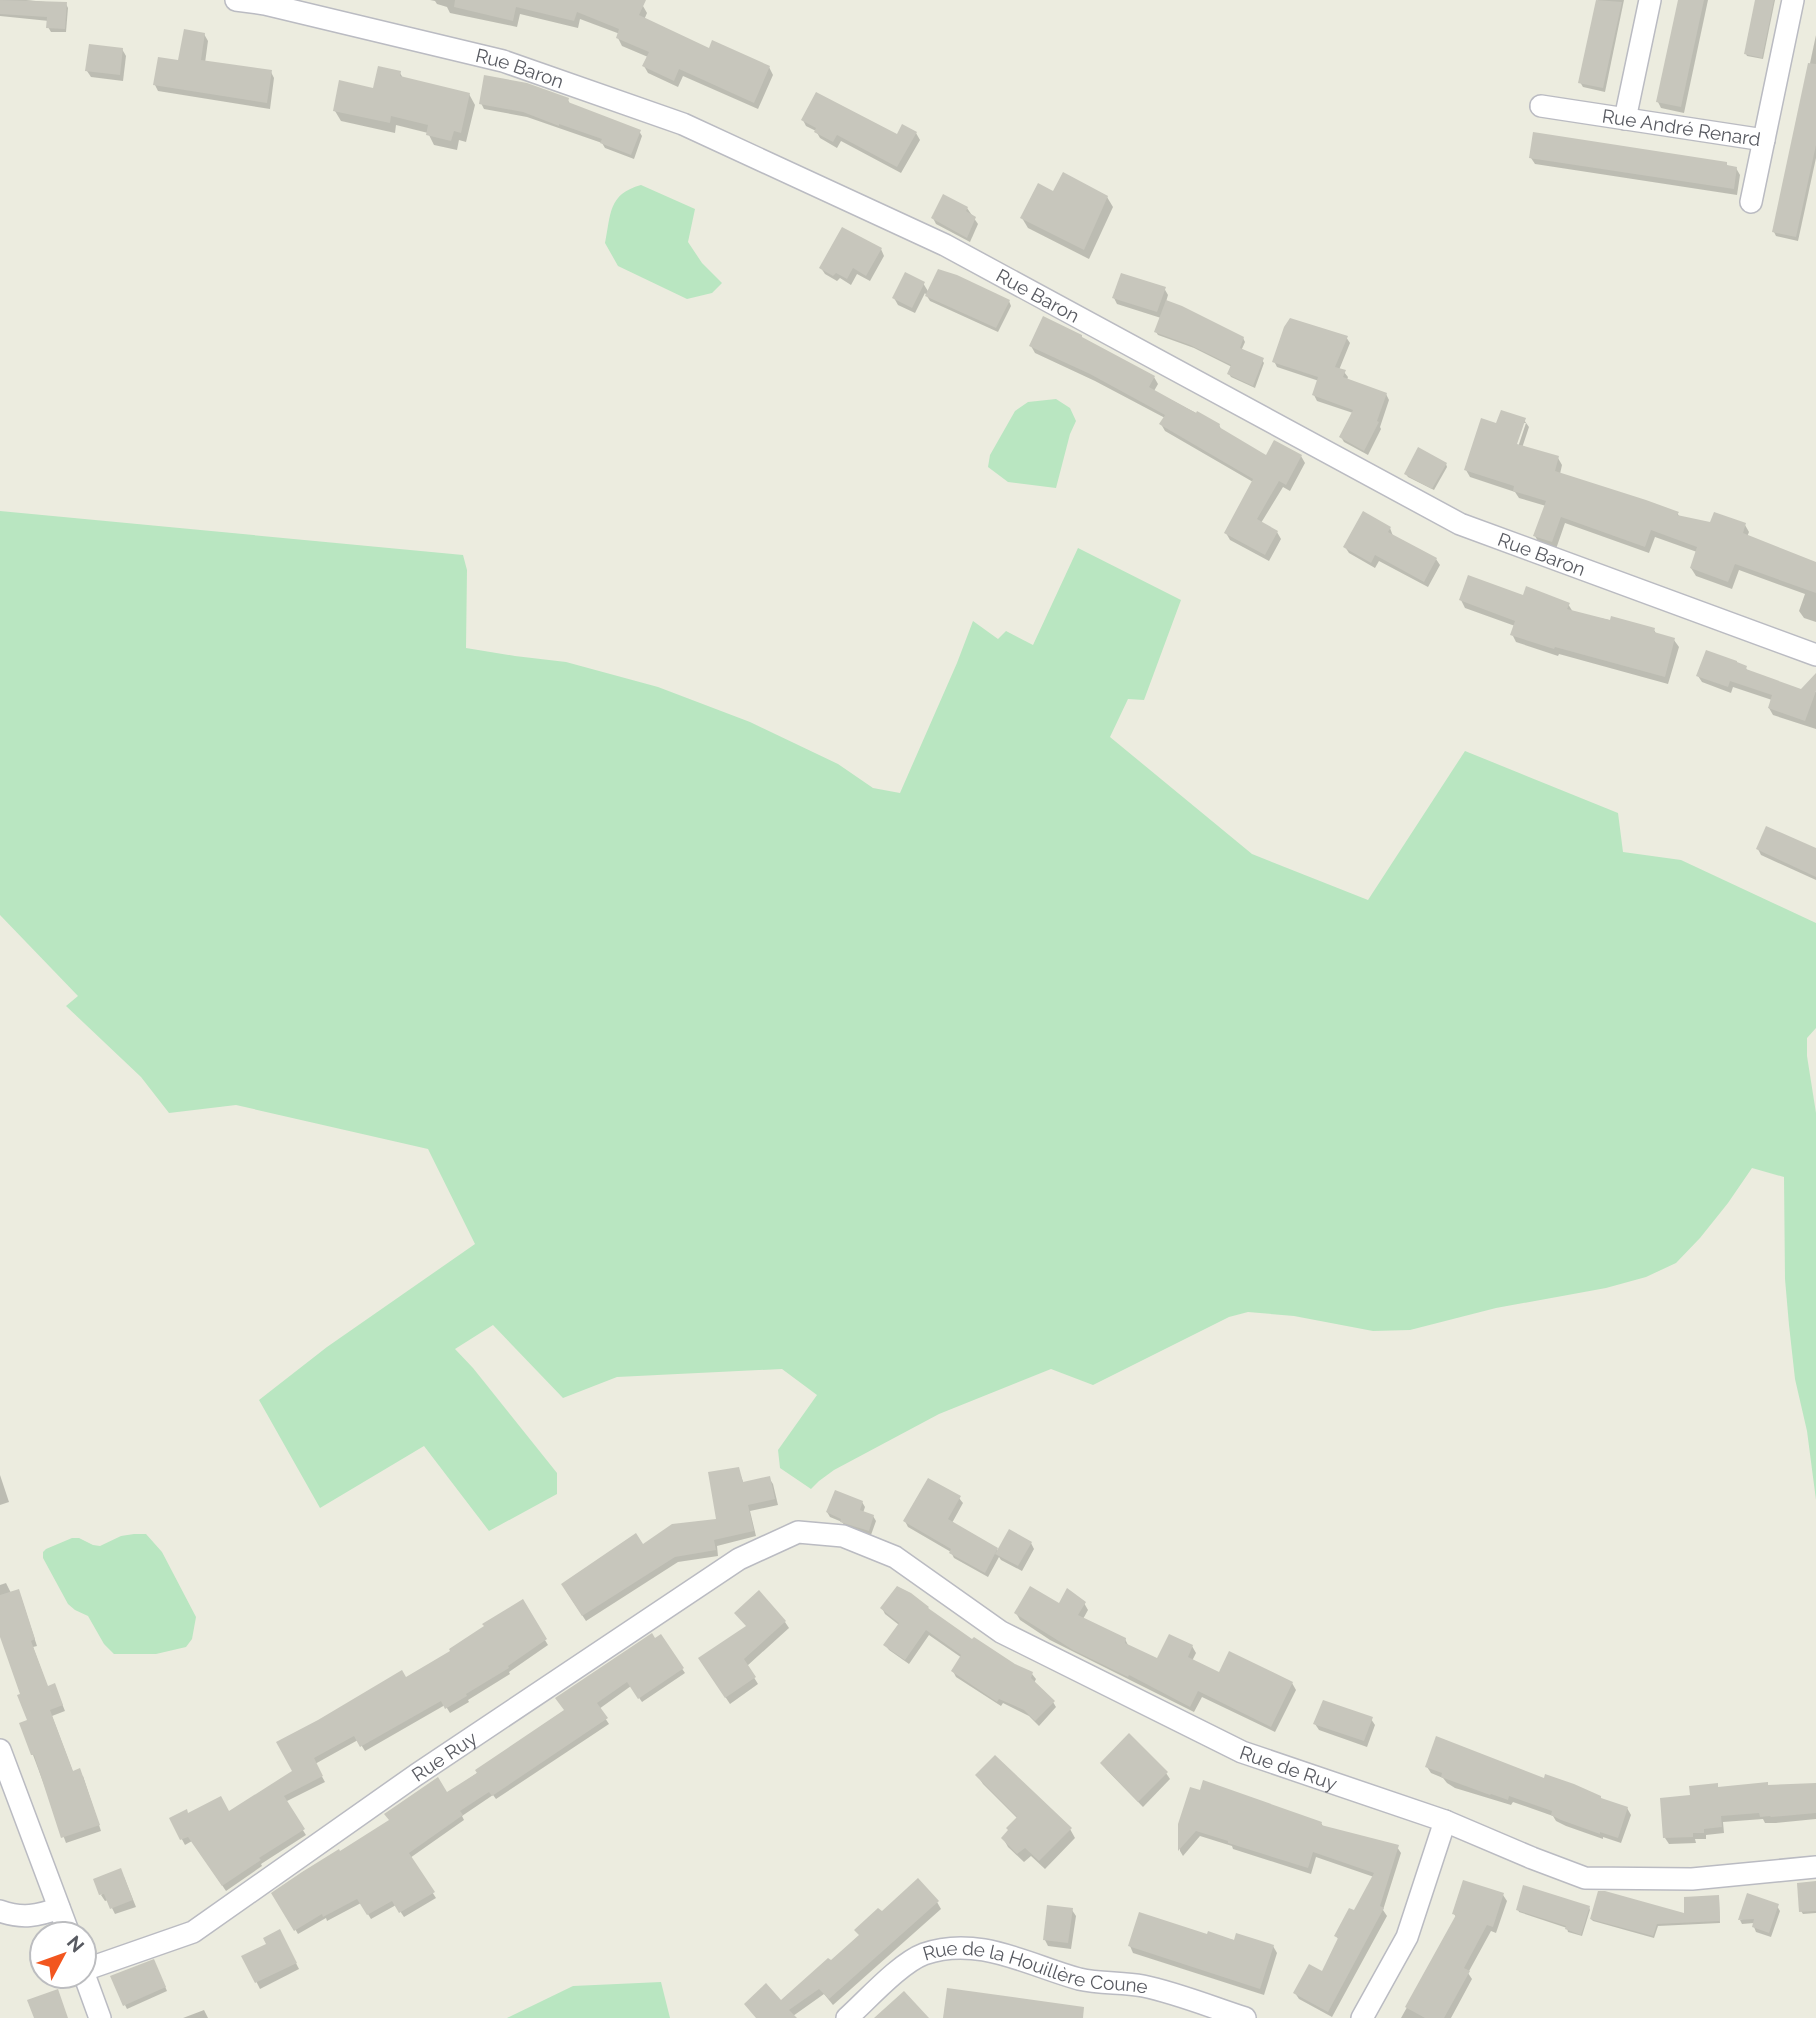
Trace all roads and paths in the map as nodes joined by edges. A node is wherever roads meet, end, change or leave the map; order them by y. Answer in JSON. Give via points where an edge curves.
{"nodes":[{"id":1,"x":236,"y":0,"type":"edge"},
{"id":2,"x":1650,"y":0,"type":"edge"},
{"id":3,"x":1793,"y":0,"type":"edge"},
{"id":4,"x":1541,"y":106,"type":"dead end"},
{"id":5,"x":1625,"y":119,"type":"junction"},
{"id":6,"x":1764,"y":140,"type":"junction"},
{"id":7,"x":1751,"y":202,"type":"dead end"},
{"id":8,"x":1816,"y":655,"type":"edge"},
{"id":9,"x":798,"y":1532,"type":"joint"},
{"id":10,"x":0,"y":1751,"type":"edge"},
{"id":11,"x":1445,"y":1821,"type":"junction"},
{"id":12,"x":1816,"y":1867,"type":"edge"},
{"id":13,"x":59,"y":1908,"type":"junction"},
{"id":14,"x":0,"y":1911,"type":"edge"},
{"id":15,"x":64,"y":1920,"type":"edge"},
{"id":16,"x":98,"y":1967,"type":"edge"},
{"id":17,"x":90,"y":1990,"type":"edge"},
{"id":18,"x":100,"y":2018,"type":"edge"},
{"id":19,"x":847,"y":2018,"type":"edge"},
{"id":20,"x":1245,"y":2018,"type":"edge"},
{"id":21,"x":1362,"y":2018,"type":"edge"}],
"edges":[{"from":1,"to":8,"type":"street","name":"Rue Baron","via":[[503,61],[682,124],[945,245],[1460,524]]},
{"from":2,"to":5,"type":"street"},
{"from":3,"to":6,"type":"street","name":"Rue André Renard"},
{"from":4,"to":5,"type":"street","name":"Rue André Renard"},
{"from":5,"to":6,"type":"street","name":"Rue André Renard"},
{"from":6,"to":7,"type":"street"},
{"from":9,"to":11,"type":"street","name":"Rue de Ruy","via":[[843,1536],[895,1558],[1001,1632],[1242,1752]]},
{"from":9,"to":16,"type":"street","name":"Rue Ruy","via":[[739,1559],[416,1775],[193,1932]]},
{"from":10,"to":13,"type":"street"},
{"from":11,"to":12,"type":"street","name":"Rue de Ruy","via":[[1585,1878],[1692,1878]]},
{"from":11,"to":21,"type":"street","via":[[1406,1937]]},
{"from":13,"to":14,"type":"street","via":[[32,1916]]},
{"from":13,"to":15,"type":"street"},
{"from":17,"to":18,"type":"street"},
{"from":19,"to":20,"type":"street","name":"Rue de la Houillère Coune","via":[[920,1955],[971,1947],[1082,1980],[1151,1988]]}]}
